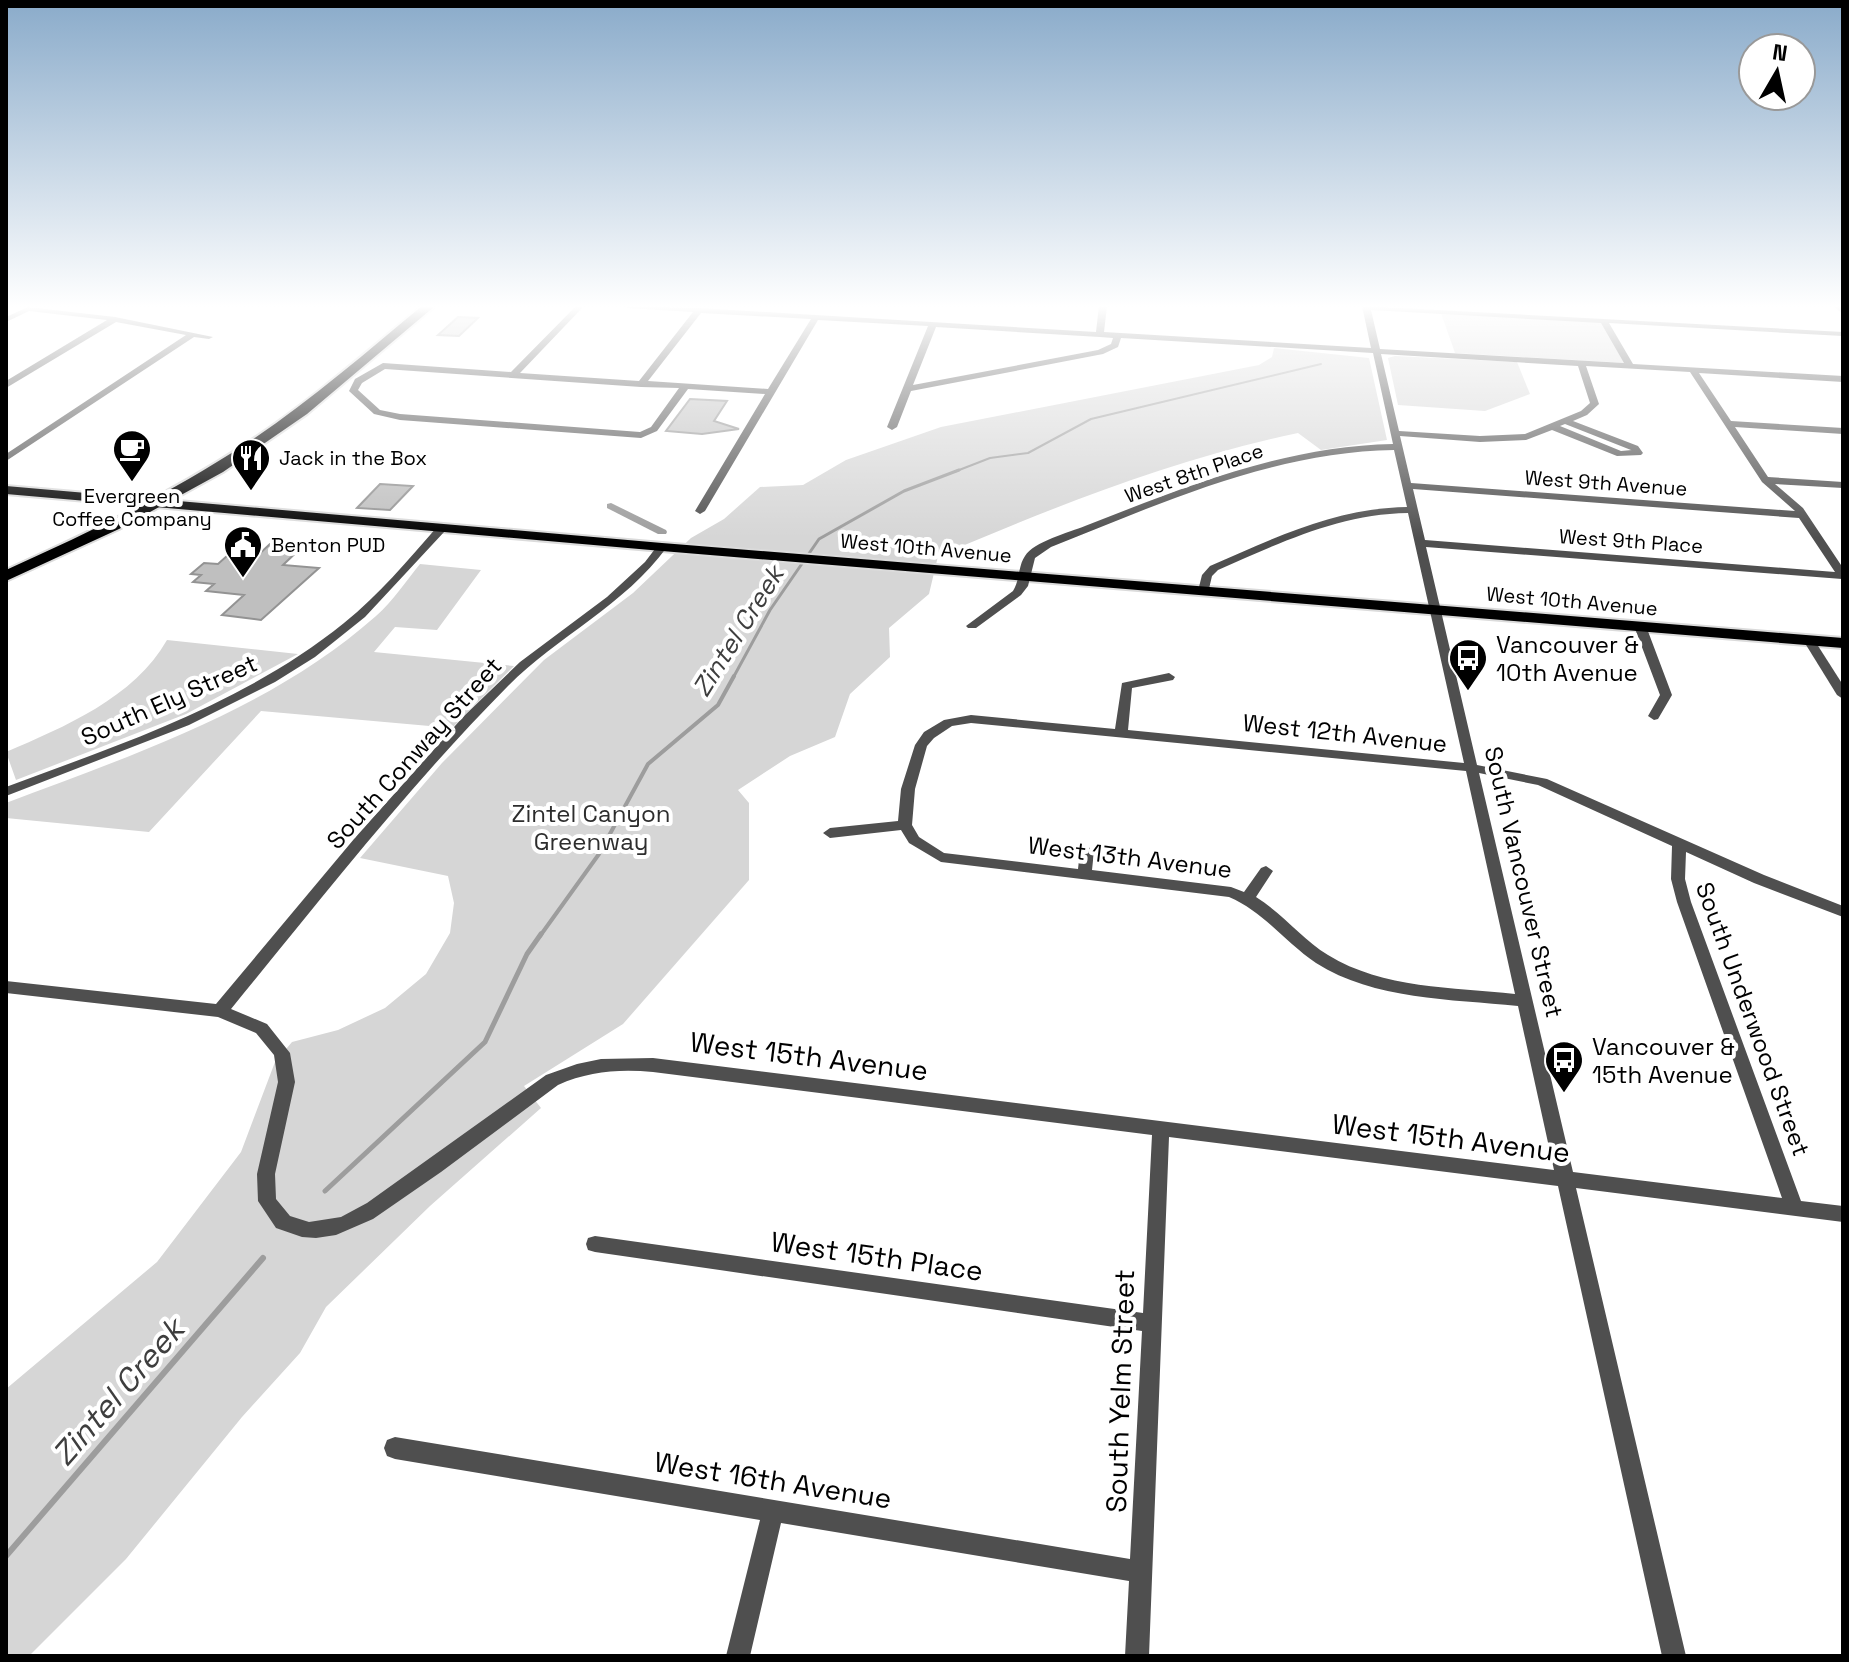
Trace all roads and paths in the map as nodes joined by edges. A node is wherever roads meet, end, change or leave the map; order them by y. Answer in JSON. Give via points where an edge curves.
{"nodes":[{"id":1,"x":118,"y":384,"type":"edge"},
{"id":2,"x":319,"y":384,"type":"edge"},
{"id":3,"x":334,"y":384,"type":"edge"},
{"id":4,"x":357,"y":384,"type":"edge"},
{"id":5,"x":635,"y":384,"type":"edge"},
{"id":6,"x":641,"y":384,"type":"joint"},
{"id":7,"x":776,"y":384,"type":"edge"},
{"id":8,"x":909,"y":384,"type":"edge"},
{"id":9,"x":935,"y":384,"type":"edge"},
{"id":10,"x":1383,"y":384,"type":"edge"},
{"id":11,"x":1588,"y":384,"type":"edge"},
{"id":12,"x":1702,"y":384,"type":"edge"},
{"id":13,"x":685,"y":387,"type":"junction"},
{"id":14,"x":907,"y":389,"type":"junction"},
{"id":15,"x":771,"y":392,"type":"junction"},
{"id":16,"x":1566,"y":421,"type":"junction"},
{"id":17,"x":1728,"y":424,"type":"junction"},
{"id":18,"x":1551,"y":426,"type":"junction"},
{"id":19,"x":892,"y":427,"type":"dead end"},
{"id":20,"x":1843,"y":431,"type":"edge"},
{"id":21,"x":1396,"y":440,"type":"junction"},
{"id":22,"x":6,"y":458,"type":"edge"},
{"id":23,"x":1765,"y":480,"type":"junction"},
{"id":24,"x":1843,"y":485,"type":"edge"},
{"id":25,"x":1407,"y":486,"type":"junction"},
{"id":26,"x":6,"y":490,"type":"edge"},
{"id":27,"x":144,"y":504,"type":"junction"},
{"id":28,"x":1412,"y":510,"type":"junction"},
{"id":29,"x":700,"y":511,"type":"dead end"},
{"id":30,"x":1802,"y":515,"type":"junction"},
{"id":31,"x":441,"y":529,"type":"junction"},
{"id":32,"x":1421,"y":543,"type":"junction"},
{"id":33,"x":662,"y":547,"type":"junction"},
{"id":34,"x":6,"y":568,"type":"edge"},
{"id":35,"x":6,"y":576,"type":"edge"},
{"id":36,"x":1024,"y":576,"type":"junction"},
{"id":37,"x":1204,"y":591,"type":"junction"},
{"id":38,"x":1437,"y":610,"type":"junction"},
{"id":39,"x":972,"y":626,"type":"dead end"},
{"id":40,"x":1640,"y":626,"type":"junction"},
{"id":41,"x":1809,"y":640,"type":"junction"},
{"id":42,"x":1843,"y":643,"type":"edge"},
{"id":43,"x":1169,"y":677,"type":"dead end"},
{"id":44,"x":1843,"y":695,"type":"edge"},
{"id":45,"x":1654,"y":716,"type":"dead end"},
{"id":46,"x":1121,"y":733,"type":"junction"},
{"id":47,"x":1474,"y":768,"type":"junction"},
{"id":48,"x":6,"y":792,"type":"edge"},
{"id":49,"x":905,"y":825,"type":"junction"},
{"id":50,"x":830,"y":833,"type":"dead end"},
{"id":51,"x":1679,"y":844,"type":"junction"},
{"id":52,"x":1087,"y":851,"type":"dead end"},
{"id":53,"x":1266,"y":871,"type":"dead end"},
{"id":54,"x":1084,"y":876,"type":"junction"},
{"id":55,"x":1248,"y":898,"type":"junction"},
{"id":56,"x":1843,"y":912,"type":"edge"},
{"id":57,"x":6,"y":987,"type":"edge"},
{"id":58,"x":1525,"y":1001,"type":"junction"},
{"id":59,"x":220,"y":1011,"type":"junction"},
{"id":60,"x":1161,"y":1129,"type":"junction"},
{"id":61,"x":1565,"y":1180,"type":"junction"},
{"id":62,"x":1795,"y":1209,"type":"junction"},
{"id":63,"x":1843,"y":1215,"type":"edge"},
{"id":64,"x":595,"y":1244,"type":"dead end"},
{"id":65,"x":1151,"y":1323,"type":"junction"},
{"id":66,"x":395,"y":1448,"type":"dead end"},
{"id":67,"x":773,"y":1510,"type":"junction"},
{"id":68,"x":1141,"y":1572,"type":"junction"},
{"id":69,"x":738,"y":1656,"type":"edge"},
{"id":70,"x":1137,"y":1656,"type":"edge"},
{"id":71,"x":1674,"y":1656,"type":"edge"}],
"edges":[{"from":1,"to":22,"type":"street"},
{"from":2,"to":27,"type":"highway","via":[[267,425]]},
{"from":3,"to":27,"type":"highway","via":[[284,424]]},
{"from":4,"to":13,"type":"street","via":[[353,391],[387,415],[646,434]]},
{"from":5,"to":6,"type":"street"},
{"from":6,"to":13,"type":"street"},
{"from":7,"to":15,"type":"street"},
{"from":8,"to":14,"type":"street"},
{"from":9,"to":14,"type":"street"},
{"from":10,"to":21,"type":"street","name":"South Vancouver Street"},
{"from":11,"to":16,"type":"street","via":[[1595,404]]},
{"from":12,"to":17,"type":"street"},
{"from":13,"to":15,"type":"street"},
{"from":14,"to":19,"type":"street"},
{"from":15,"to":29,"type":"street"},
{"from":16,"to":18,"type":"street","name":"West 8th Place"},
{"from":16,"to":18,"type":"street","via":[[1638,453],[1620,454]]},
{"from":17,"to":20,"type":"street"},
{"from":17,"to":23,"type":"street"},
{"from":18,"to":21,"type":"street","name":"West 8th Place","via":[[1507,439]]},
{"from":21,"to":25,"type":"street","name":"South Vancouver Street"},
{"from":21,"to":36,"type":"street","name":"West 8th Place","via":[[1231,476],[1038,549]]},
{"from":23,"to":24,"type":"street"},
{"from":23,"to":30,"type":"street"},
{"from":25,"to":28,"type":"street","name":"South Vancouver Street"},
{"from":25,"to":30,"type":"street","name":"West 9th Avenue"},
{"from":26,"to":27,"type":"main road","name":"West 10th Avenue"},
{"from":27,"to":31,"type":"main road","name":"West 10th Avenue"},
{"from":27,"to":34,"type":"highway"},
{"from":27,"to":35,"type":"highway"},
{"from":28,"to":32,"type":"street","name":"South Vancouver Street"},
{"from":28,"to":37,"type":"street","via":[[1373,510],[1316,526],[1214,568]]},
{"from":30,"to":32,"type":"street","name":"West 9th Place","via":[[1840,572],[1838,577]]},
{"from":31,"to":33,"type":"main road","name":"West 10th Avenue"},
{"from":31,"to":48,"type":"street","name":"South Ely Street","via":[[367,609],[294,665],[185,722]]},
{"from":32,"to":38,"type":"street","name":"South Vancouver Street"},
{"from":33,"to":36,"type":"main road","name":"West 10th Avenue"},
{"from":33,"to":59,"type":"street","name":"South Conway Street","via":[[638,577],[533,655],[471,716]]},
{"from":36,"to":37,"type":"main road","name":"West 10th Avenue"},
{"from":36,"to":39,"type":"street","name":"West 8th Place","via":[[1017,593]]},
{"from":37,"to":38,"type":"main road","name":"West 10th Avenue"},
{"from":38,"to":40,"type":"main road","name":"West 10th Avenue"},
{"from":38,"to":47,"type":"street","name":"South Vancouver Street"},
{"from":40,"to":41,"type":"main road","name":"West 10th Avenue"},
{"from":40,"to":45,"type":"street","via":[[1666,695]]},
{"from":41,"to":42,"type":"main road","name":"West 10th Avenue"},
{"from":41,"to":44,"type":"street"},
{"from":43,"to":46,"type":"street","via":[[1126,686]]},
{"from":46,"to":47,"type":"street","name":"West 12th Avenue"},
{"from":46,"to":49,"type":"street","name":"West 12th Avenue","via":[[961,719],[937,729],[921,745],[908,789]]},
{"from":47,"to":51,"type":"street","name":"West 12th Avenue","via":[[1542,782]]},
{"from":47,"to":58,"type":"street","name":"South Vancouver Street"},
{"from":49,"to":50,"type":"street"},
{"from":49,"to":54,"type":"street","name":"West 13th Avenue","via":[[914,840],[941,857]]},
{"from":51,"to":56,"type":"street","name":"West 12th Avenue"},
{"from":51,"to":62,"type":"street","name":"South Underwood Street","via":[[1678,879],[1684,902]]},
{"from":52,"to":54,"type":"street"},
{"from":53,"to":55,"type":"street"},
{"from":54,"to":55,"type":"street","name":"West 13th Avenue","via":[[1208,888]]},
{"from":55,"to":58,"type":"street","name":"West 13th Avenue","via":[[1268,909],[1311,950],[1350,973],[1384,983]]},
{"from":57,"to":59,"type":"street","name":"West 15th Avenue"},
{"from":58,"to":61,"type":"street","name":"South Vancouver Street"},
{"from":59,"to":60,"type":"street","name":"West 15th Avenue","via":[[258,1024],[271,1033],[283,1054],[283,1096],[266,1189],[273,1214],[294,1228],[320,1230],[348,1223],[416,1181],[552,1080],[611,1063]]},
{"from":60,"to":61,"type":"street","name":"West 15th Avenue"},
{"from":60,"to":65,"type":"street","name":"South Yelm Street"},
{"from":61,"to":62,"type":"street","name":"West 15th Avenue"},
{"from":61,"to":71,"type":"street","name":"South Vancouver Street"},
{"from":62,"to":63,"type":"street","name":"West 15th Avenue"},
{"from":64,"to":65,"type":"street","name":"West 15th Place"},
{"from":65,"to":68,"type":"street","name":"South Yelm Street"},
{"from":66,"to":67,"type":"street","name":"West 16th Avenue"},
{"from":67,"to":68,"type":"street","name":"West 16th Avenue"},
{"from":67,"to":69,"type":"street"},
{"from":68,"to":70,"type":"street","name":"South Yelm Street"}]}
